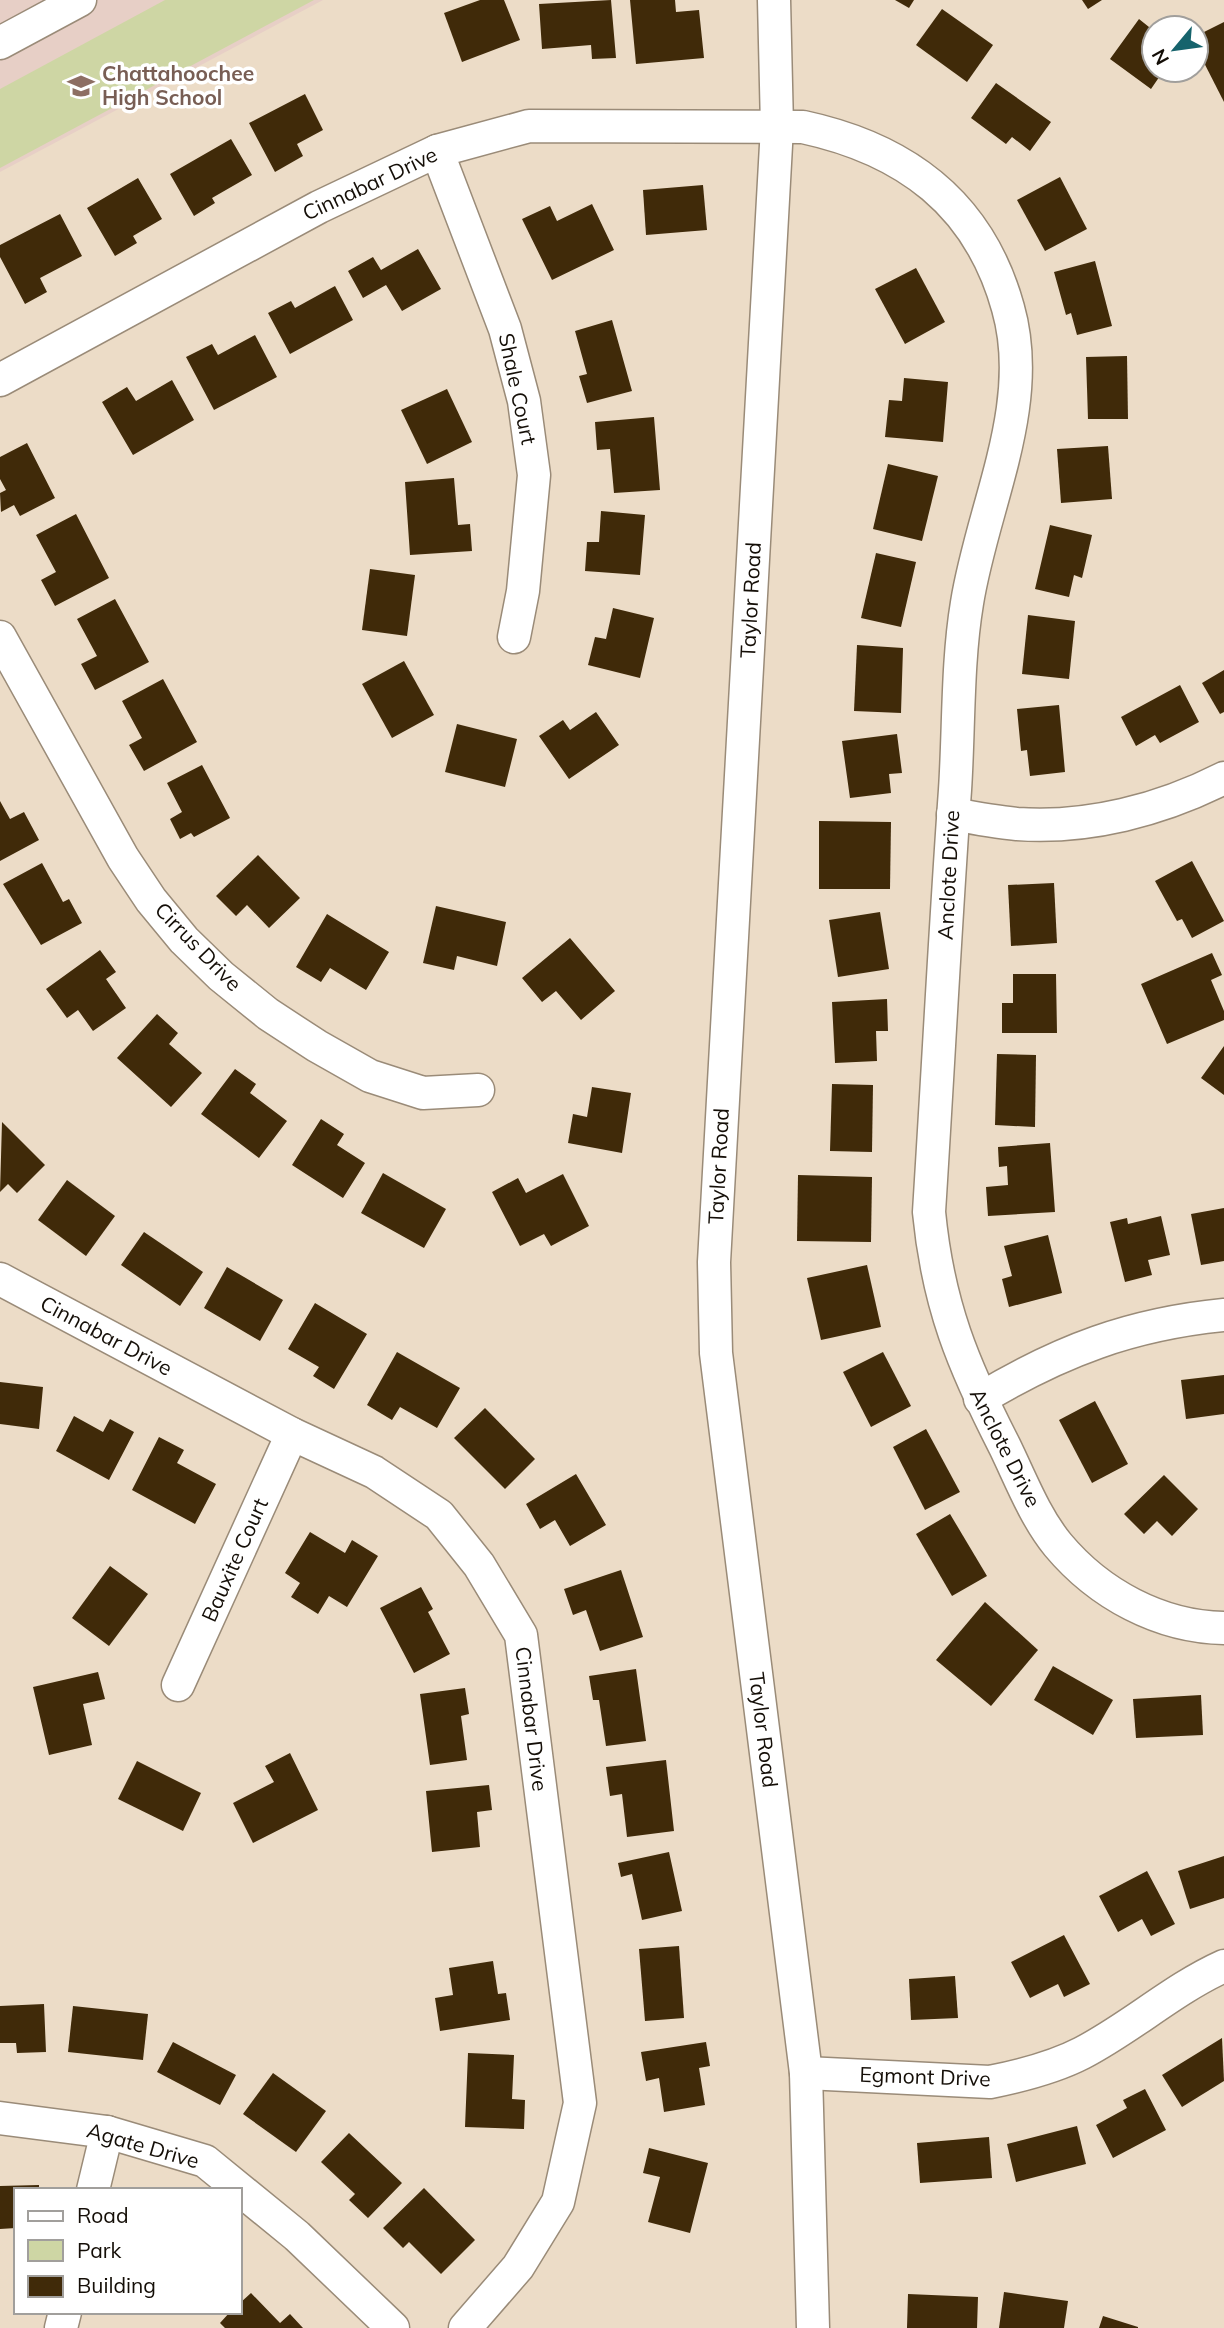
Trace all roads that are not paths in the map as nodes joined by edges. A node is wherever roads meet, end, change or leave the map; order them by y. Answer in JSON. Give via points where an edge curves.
{"nodes":[{"id":1,"x":80,"y":0,"type":"edge"},
{"id":2,"x":774,"y":0,"type":"edge"},
{"id":3,"x":0,"y":43,"type":"edge"},
{"id":4,"x":777,"y":127,"type":"junction"},
{"id":5,"x":438,"y":151,"type":"junction"},
{"id":6,"x":0,"y":380,"type":"edge"},
{"id":7,"x":0,"y":637,"type":"edge"},
{"id":8,"x":514,"y":637,"type":"dead end"},
{"id":9,"x":1221,"y":786,"type":"edge"},
{"id":10,"x":953,"y":814,"type":"junction"},
{"id":11,"x":478,"y":1090,"type":"dead end"},
{"id":12,"x":0,"y":1279,"type":"edge"},
{"id":13,"x":1224,"y":1315,"type":"edge"},
{"id":14,"x":980,"y":1399,"type":"junction"},
{"id":15,"x":292,"y":1434,"type":"junction"},
{"id":16,"x":1224,"y":1628,"type":"edge"},
{"id":17,"x":178,"y":1685,"type":"dead end"},
{"id":18,"x":1224,"y":1966,"type":"edge"},
{"id":19,"x":806,"y":2073,"type":"junction"},
{"id":20,"x":0,"y":2118,"type":"edge"},
{"id":21,"x":107,"y":2132,"type":"junction"},
{"id":22,"x":93,"y":2188,"type":"edge"},
{"id":23,"x":238,"y":2188,"type":"edge"},
{"id":24,"x":242,"y":2191,"type":"edge"},
{"id":25,"x":393,"y":2328,"type":"edge"},
{"id":26,"x":465,"y":2328,"type":"edge"},
{"id":27,"x":813,"y":2328,"type":"edge"}],
"edges":[{"from":1,"to":3,"type":"street"},
{"from":2,"to":4,"type":"street","name":"Taylor Road"},
{"from":4,"to":5,"type":"street","name":"Cinnabar Drive","via":[[529,126]]},
{"from":4,"to":10,"type":"street","name":"Anclote Drive","via":[[847,136],[883,151],[919,174],[975,234],[1009,308],[1016,351],[1015,398],[967,604]]},
{"from":4,"to":19,"type":"street","name":"Taylor Road","via":[[714,1275],[716,1353]]},
{"from":5,"to":6,"type":"street","name":"Cinnabar Drive","via":[[308,213]]},
{"from":5,"to":8,"type":"street","name":"Shale Court","via":[[505,330],[524,401],[534,475]]},
{"from":7,"to":11,"type":"street","name":"Cirrus Drive","via":[[130,868],[184,940],[221,976],[268,1014],[370,1076],[423,1093]]},
{"from":9,"to":10,"type":"street","via":[[1090,822],[1018,824]]},
{"from":10,"to":14,"type":"street","name":"Anclote Drive","via":[[929,1212],[945,1309]]},
{"from":12,"to":15,"type":"street","name":"Cinnabar Drive"},
{"from":13,"to":14,"type":"street","via":[[1127,1331],[1079,1347]]},
{"from":14,"to":16,"type":"street","name":"Anclote Drive","via":[[1038,1513],[1058,1544],[1094,1581],[1145,1612],[1180,1623]]},
{"from":15,"to":17,"type":"street","name":"Bauxite Court"},
{"from":15,"to":26,"type":"street","name":"Cinnabar Drive","via":[[374,1472],[439,1515],[479,1564],[521,1635],[580,2103],[558,2202],[518,2267]]},
{"from":18,"to":19,"type":"street","name":"Egmont Drive","via":[[1194,1979],[1082,2053],[1014,2077],[990,2081]]},
{"from":19,"to":27,"type":"street","name":"Taylor Road"},
{"from":20,"to":21,"type":"street","name":"Agate Drive"},
{"from":21,"to":22,"type":"street"},
{"from":21,"to":23,"type":"street","name":"Agate Drive","via":[[205,2161]]},
{"from":24,"to":25,"type":"street","name":"Agate Drive","via":[[297,2236]]}]}
